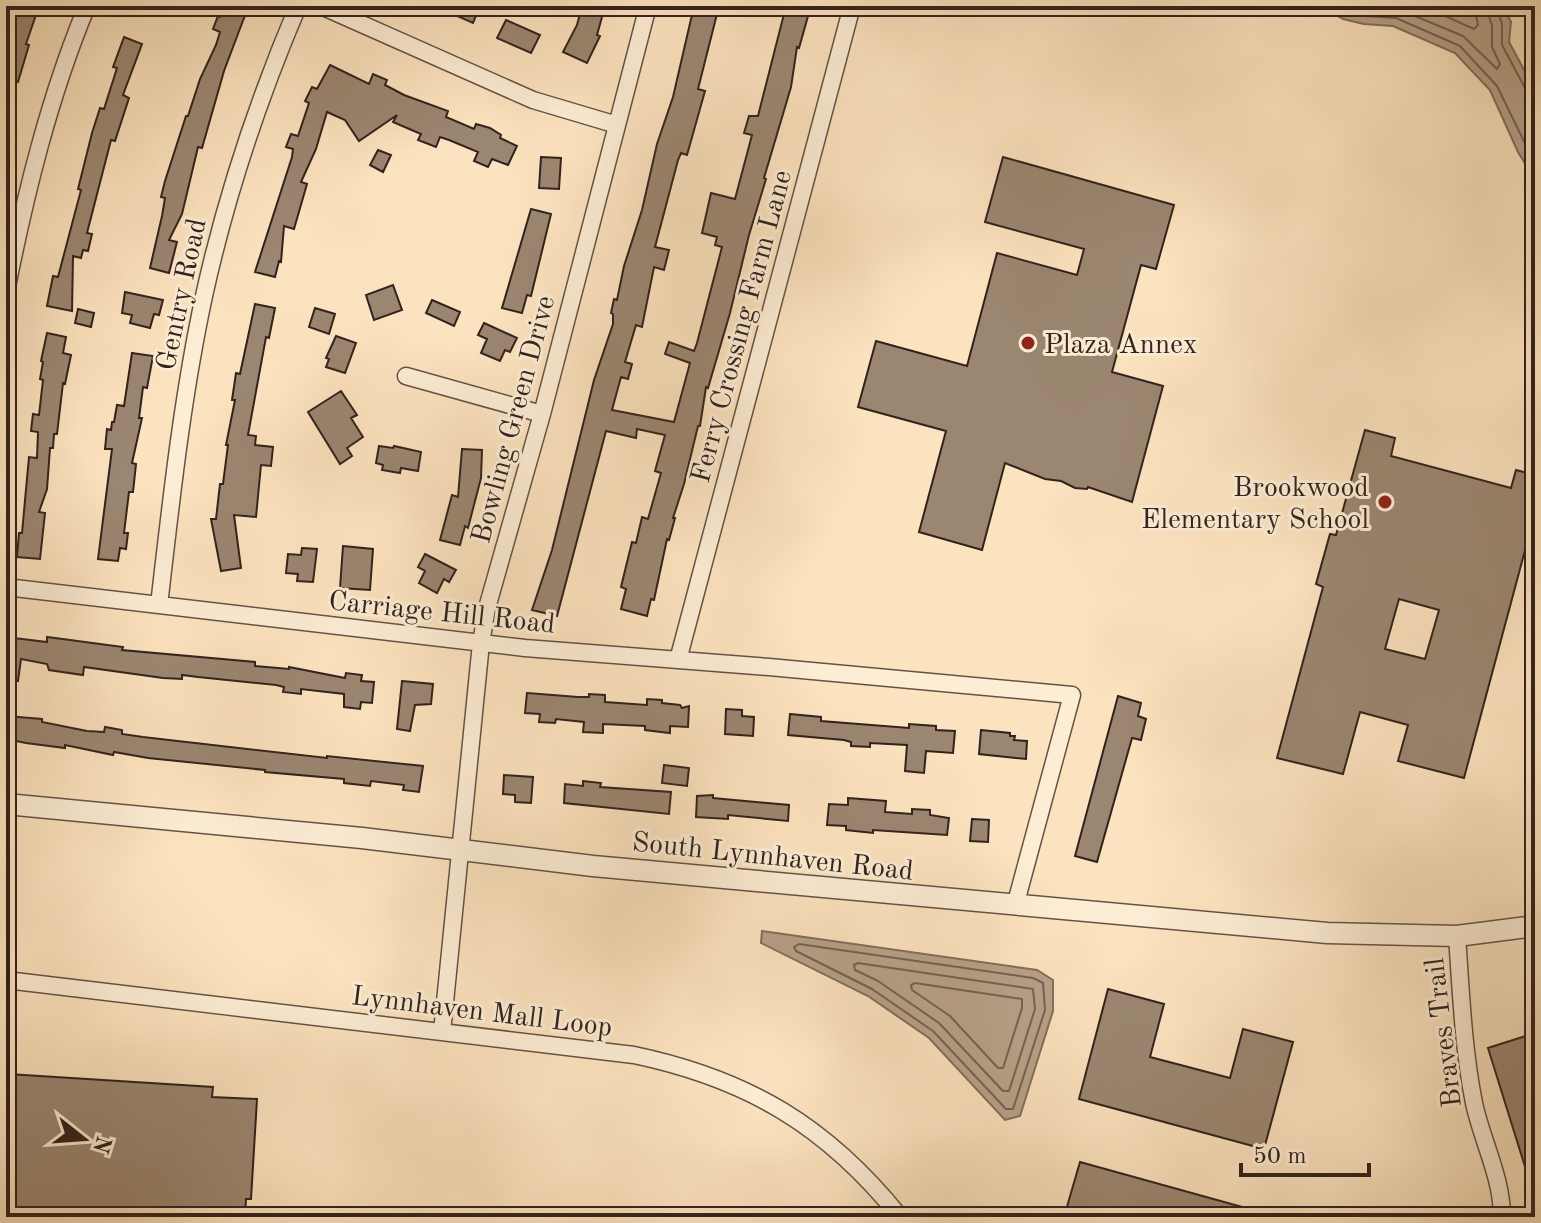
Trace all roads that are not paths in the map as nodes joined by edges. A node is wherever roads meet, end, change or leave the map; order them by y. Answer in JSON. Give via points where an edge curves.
{"nodes":[{"id":1,"x":87,"y":6,"type":"edge"},
{"id":2,"x":298,"y":6,"type":"edge"},
{"id":3,"x":321,"y":6,"type":"edge"},
{"id":4,"x":648,"y":6,"type":"edge"},
{"id":5,"x":852,"y":6,"type":"edge"},
{"id":6,"x":617,"y":125,"type":"junction"},
{"id":7,"x":6,"y":292,"type":"edge"},
{"id":8,"x":406,"y":376,"type":"dead end"},
{"id":9,"x":542,"y":414,"type":"junction"},
{"id":10,"x":6,"y":587,"type":"edge"},
{"id":11,"x":159,"y":605,"type":"junction"},
{"id":12,"x":481,"y":643,"type":"junction"},
{"id":13,"x":678,"y":660,"type":"junction"},
{"id":14,"x":6,"y":804,"type":"edge"},
{"id":15,"x":460,"y":852,"type":"junction"},
{"id":16,"x":1015,"y":906,"type":"junction"},
{"id":17,"x":1535,"y":926,"type":"edge"},
{"id":18,"x":1457,"y":936,"type":"junction"},
{"id":19,"x":6,"y":980,"type":"edge"},
{"id":20,"x":442,"y":1032,"type":"junction"},
{"id":21,"x":900,"y":1217,"type":"edge"},
{"id":22,"x":1502,"y":1217,"type":"edge"}],
"edges":[{"from":1,"to":7,"type":"street","via":[[38,155]]},
{"from":2,"to":11,"type":"street","name":"Gentry Road","via":[[245,144],[204,297]]},
{"from":3,"to":6,"type":"street","via":[[533,100]]},
{"from":4,"to":6,"type":"street","name":"Bowling Green Drive"},
{"from":5,"to":13,"type":"street","name":"Ferry Crossing Farm Lane"},
{"from":6,"to":9,"type":"street","name":"Bowling Green Drive"},
{"from":8,"to":9,"type":"street"},
{"from":9,"to":12,"type":"street","name":"Bowling Green Drive"},
{"from":10,"to":11,"type":"street","name":"Carriage Hill Road"},
{"from":11,"to":12,"type":"street","name":"Carriage Hill Road"},
{"from":12,"to":13,"type":"street","name":"Carriage Hill Road"},
{"from":12,"to":15,"type":"street","name":"Bowling Green Drive"},
{"from":13,"to":16,"type":"street","name":"Carriage Hill Road","via":[[1072,695]]},
{"from":14,"to":15,"type":"street","name":"South Lynnhaven Road"},
{"from":15,"to":16,"type":"street","name":"South Lynnhaven Road"},
{"from":15,"to":20,"type":"street","name":"Bowling Green Drive"},
{"from":16,"to":18,"type":"street","name":"South Lynnhaven Road","via":[[1327,933]]},
{"from":17,"to":18,"type":"street","name":"South Lynnhaven Road"},
{"from":18,"to":22,"type":"street","name":"Braves Trail","via":[[1466,1059],[1498,1181]]},
{"from":19,"to":20,"type":"street","name":"Lynnhaven Mall Loop"},
{"from":20,"to":21,"type":"street","name":"Lynnhaven Mall Loop","via":[[634,1055],[744,1089],[853,1162]]}]}
